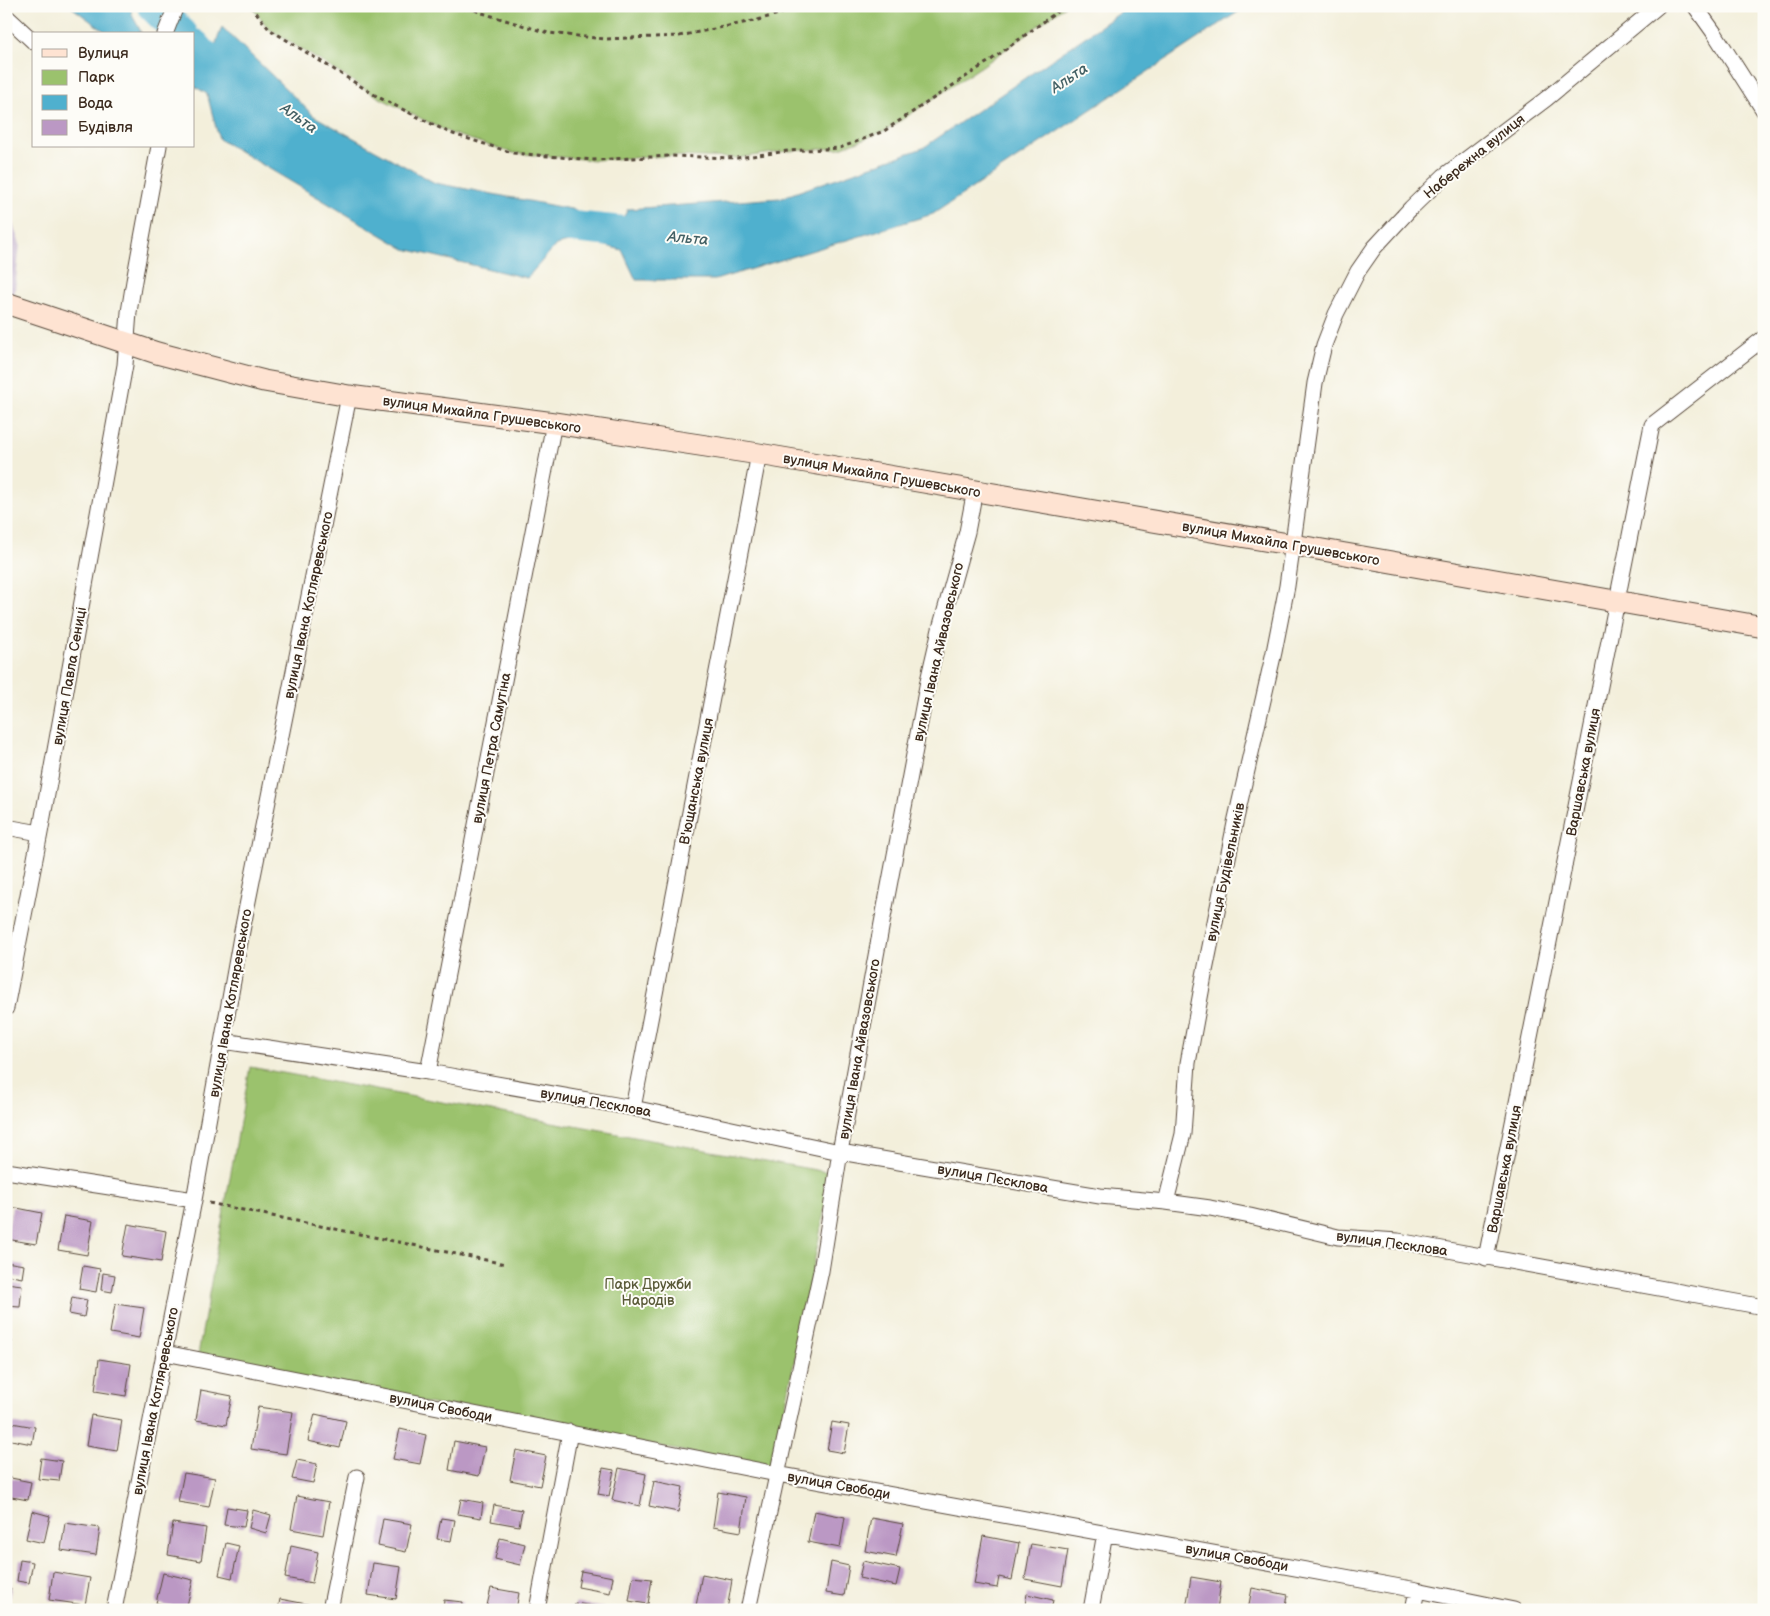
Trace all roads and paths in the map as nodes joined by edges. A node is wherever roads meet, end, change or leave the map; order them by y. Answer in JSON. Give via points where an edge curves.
{"nodes":[{"id":1,"x":176,"y":6,"type":"edge"},
{"id":2,"x":251,"y":6,"type":"edge"},
{"id":3,"x":468,"y":6,"type":"edge"},
{"id":4,"x":805,"y":6,"type":"edge"},
{"id":5,"x":1065,"y":6,"type":"edge"},
{"id":6,"x":1658,"y":6,"type":"edge"},
{"id":7,"x":1695,"y":6,"type":"edge"},
{"id":8,"x":6,"y":16,"type":"edge"},
{"id":9,"x":166,"y":32,"type":"edge"},
{"id":10,"x":32,"y":40,"type":"edge"},
{"id":11,"x":1764,"y":111,"type":"edge"},
{"id":12,"x":159,"y":148,"type":"edge"},
{"id":13,"x":6,"y":303,"type":"edge"},
{"id":14,"x":1764,"y":338,"type":"edge"},
{"id":15,"x":126,"y":343,"type":"junction"},
{"id":16,"x":349,"y":396,"type":"junction"},
{"id":17,"x":554,"y":423,"type":"junction"},
{"id":18,"x":759,"y":454,"type":"junction"},
{"id":19,"x":975,"y":490,"type":"junction"},
{"id":20,"x":1294,"y":544,"type":"junction"},
{"id":21,"x":1617,"y":602,"type":"junction"},
{"id":22,"x":1764,"y":628,"type":"edge"},
{"id":23,"x":6,"y":827,"type":"edge"},
{"id":24,"x":40,"y":833,"type":"junction"},
{"id":25,"x":6,"y":1007,"type":"edge"},
{"id":26,"x":224,"y":1041,"type":"junction"},
{"id":27,"x":428,"y":1072,"type":"junction"},
{"id":28,"x":633,"y":1108,"type":"junction"},
{"id":29,"x":840,"y":1152,"type":"junction"},
{"id":30,"x":6,"y":1171,"type":"edge"},
{"id":31,"x":194,"y":1200,"type":"junction"},
{"id":32,"x":1166,"y":1202,"type":"junction"},
{"id":33,"x":1486,"y":1258,"type":"junction"},
{"id":34,"x":505,"y":1264,"type":"dead end"},
{"id":35,"x":1764,"y":1307,"type":"edge"},
{"id":36,"x":165,"y":1353,"type":"junction"},
{"id":37,"x":570,"y":1432,"type":"junction"},
{"id":38,"x":777,"y":1474,"type":"junction"},
{"id":39,"x":357,"y":1477,"type":"dead end"},
{"id":40,"x":1105,"y":1533,"type":"junction"},
{"id":41,"x":1417,"y":1590,"type":"junction"},
{"id":42,"x":114,"y":1610,"type":"edge"},
{"id":43,"x":330,"y":1610,"type":"edge"},
{"id":44,"x":537,"y":1610,"type":"edge"},
{"id":45,"x":748,"y":1610,"type":"edge"},
{"id":46,"x":1091,"y":1610,"type":"edge"},
{"id":47,"x":1413,"y":1610,"type":"edge"},
{"id":48,"x":1514,"y":1610,"type":"edge"}],
"edges":[{"from":1,"to":9,"type":"street"},
{"from":2,"to":5,"type":"path","via":[[269,29],[378,97],[450,133],[513,153],[594,160],[669,156],[737,158],[840,148],[884,131]]},
{"from":3,"to":4,"type":"path","via":[[548,33],[605,39],[679,36],[758,20]]},
{"from":6,"to":20,"type":"street","name":"Набережна вулиця","via":[[1546,99],[1444,176],[1374,248],[1345,296],[1324,345],[1315,383]]},
{"from":7,"to":11,"type":"street"},
{"from":8,"to":10,"type":"street"},
{"from":12,"to":15,"type":"street","name":"вулиця Павла Сениці"},
{"from":13,"to":15,"type":"street","name":"вулиця Михайла Грушевського"},
{"from":14,"to":21,"type":"street","name":"Варшавська вулиця","via":[[1652,424]]},
{"from":15,"to":16,"type":"street","name":"вулиця Михайла Грушевського","via":[[264,381]]},
{"from":15,"to":24,"type":"street","name":"вулиця Павла Сениці","via":[[125,365]]},
{"from":16,"to":17,"type":"street","name":"вулиця Михайла Грушевського"},
{"from":16,"to":26,"type":"street","name":"вулиця Івана Котляревського"},
{"from":17,"to":18,"type":"street","name":"вулиця Михайла Грушевського"},
{"from":17,"to":27,"type":"street","name":"вулиця Петра Самутіна"},
{"from":18,"to":19,"type":"street","name":"вулиця Михайла Грушевського"},
{"from":18,"to":28,"type":"street","name":"В'ющанська вулиця"},
{"from":19,"to":20,"type":"street","name":"вулиця Михайла Грушевського"},
{"from":19,"to":29,"type":"street","name":"вулиця Івана Айвазовського","via":[[928,681]]},
{"from":20,"to":21,"type":"street","name":"вулиця Михайла Грушевського"},
{"from":20,"to":32,"type":"street","name":"вулиця Будівельників","via":[[1193,1032],[1183,1134]]},
{"from":21,"to":22,"type":"street","name":"вулиця Михайла Грушевського"},
{"from":21,"to":33,"type":"street","name":"Варшавська вулиця"},
{"from":23,"to":24,"type":"street"},
{"from":24,"to":25,"type":"street","name":"вулиця Павла Сениці"},
{"from":26,"to":27,"type":"street","name":"вулиця Пєсклова"},
{"from":26,"to":31,"type":"street","name":"вулиця Івана Котляревського"},
{"from":27,"to":28,"type":"street","name":"вулиця Пєсклова"},
{"from":28,"to":29,"type":"street","name":"вулиця Пєсклова"},
{"from":29,"to":32,"type":"street","name":"вулиця Пєсклова","via":[[1100,1196]]},
{"from":29,"to":38,"type":"street","name":"вулиця Івана Айвазовського","via":[[810,1324]]},
{"from":30,"to":31,"type":"street"},
{"from":31,"to":34,"type":"path"},
{"from":31,"to":36,"type":"street","name":"вулиця Івана Котляревського"},
{"from":32,"to":33,"type":"street","name":"вулиця Пєсклова","via":[[1250,1216],[1338,1237],[1398,1241]]},
{"from":33,"to":35,"type":"street","name":"вулиця Пєсклова"},
{"from":36,"to":37,"type":"street","name":"вулиця Свободи"},
{"from":36,"to":42,"type":"street","name":"вулиця Івана Котляревського"},
{"from":37,"to":38,"type":"street","name":"вулиця Свободи"},
{"from":37,"to":44,"type":"street"},
{"from":38,"to":40,"type":"street","name":"вулиця Свободи"},
{"from":38,"to":45,"type":"street","name":"вулиця Івана Айвазовського"},
{"from":39,"to":43,"type":"street"},
{"from":40,"to":41,"type":"street","name":"вулиця Свободи"},
{"from":40,"to":46,"type":"street"},
{"from":41,"to":47,"type":"street"},
{"from":41,"to":48,"type":"street","name":"вулиця Свободи"}]}
